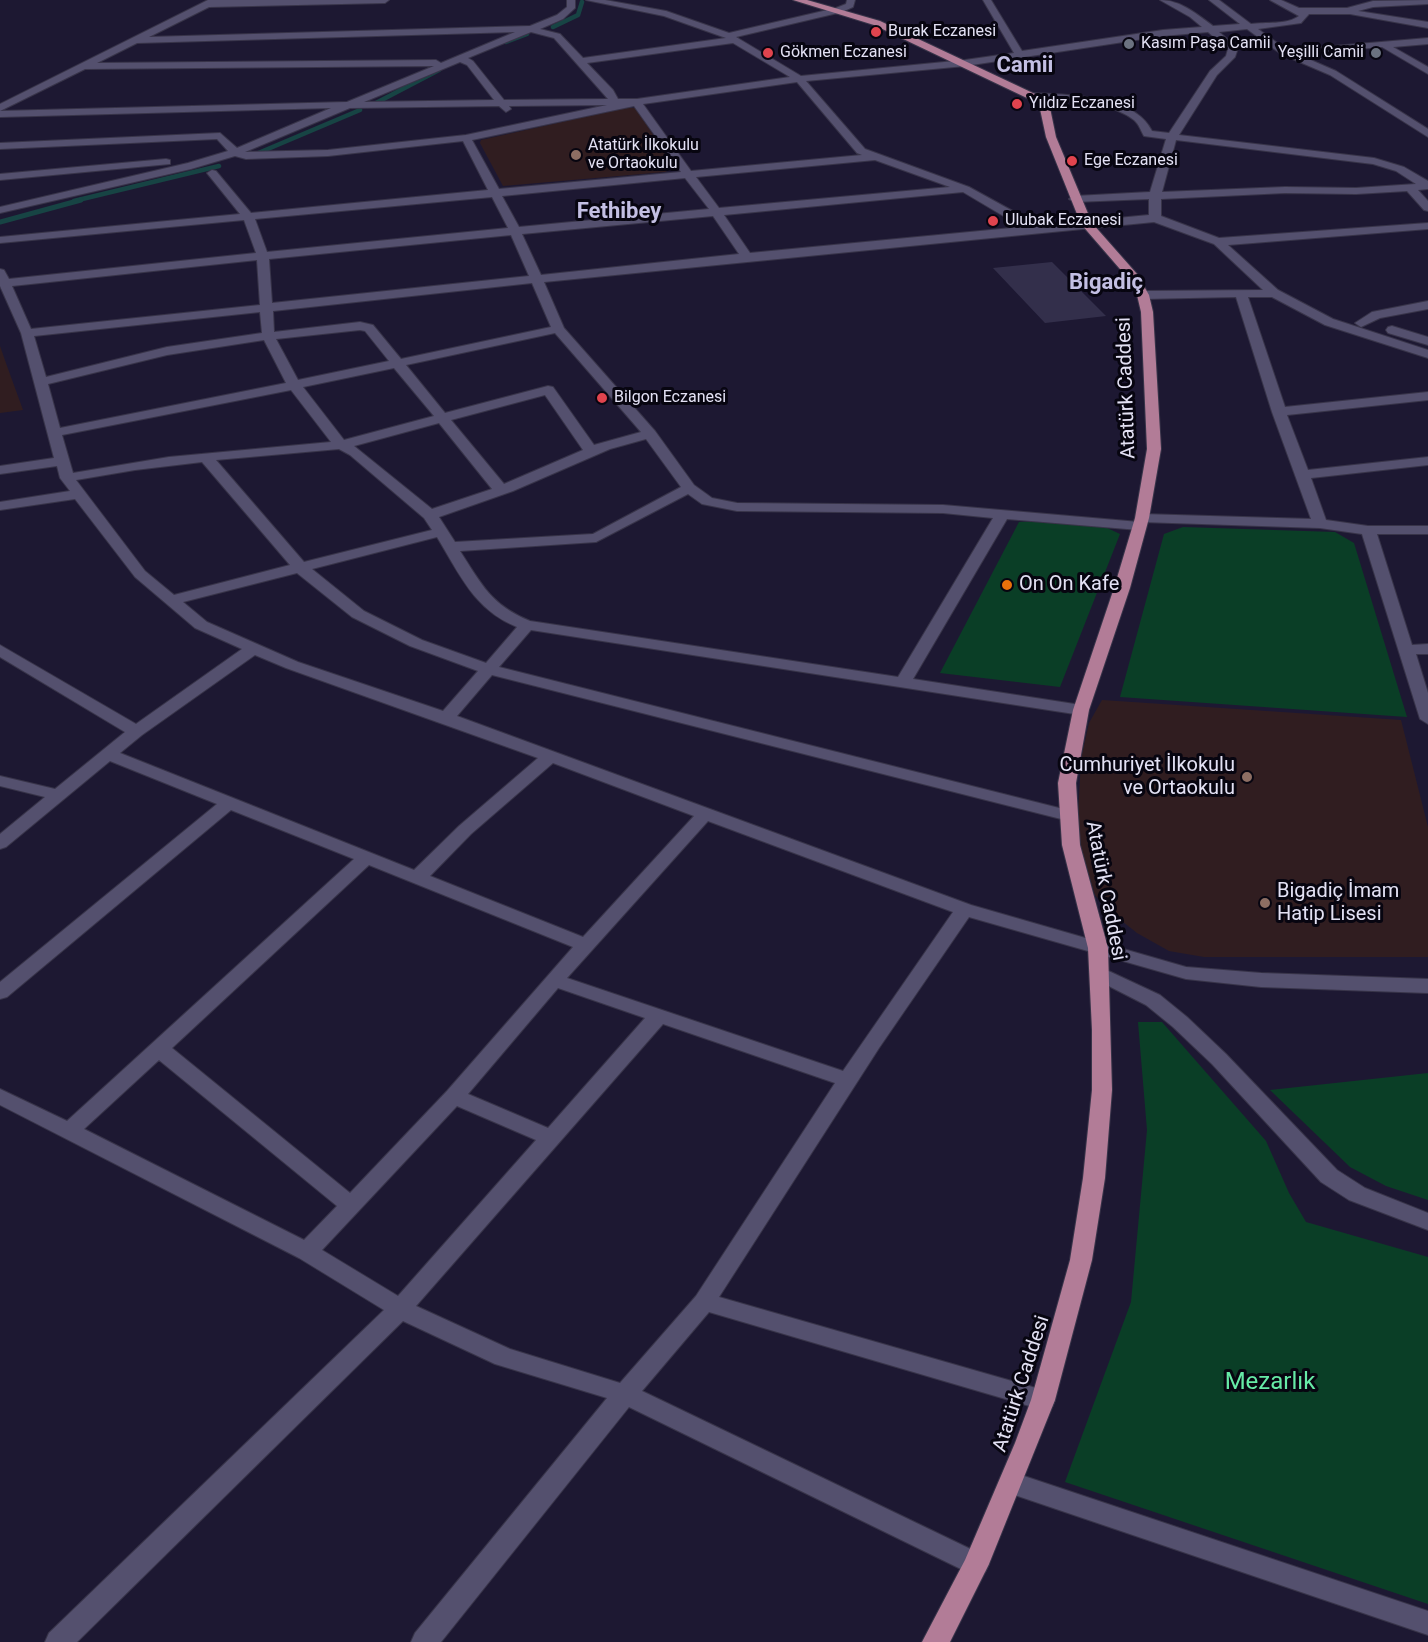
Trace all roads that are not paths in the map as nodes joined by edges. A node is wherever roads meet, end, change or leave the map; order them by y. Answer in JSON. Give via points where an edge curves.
{"nodes":[{"id":1,"x":384,"y":0,"type":"edge"},
{"id":2,"x":571,"y":0,"type":"edge"},
{"id":3,"x":590,"y":0,"type":"edge"},
{"id":4,"x":797,"y":0,"type":"edge"},
{"id":5,"x":987,"y":0,"type":"edge"},
{"id":6,"x":1164,"y":0,"type":"edge"},
{"id":7,"x":1213,"y":0,"type":"edge"},
{"id":8,"x":1274,"y":0,"type":"edge"},
{"id":9,"x":339,"y":1,"type":"edge"},
{"id":10,"x":1428,"y":1,"type":"edge"},
{"id":11,"x":211,"y":2,"type":"edge"},
{"id":12,"x":845,"y":5,"type":"edge"},
{"id":13,"x":1299,"y":10,"type":"junction"},
{"id":14,"x":1351,"y":11,"type":"junction"},
{"id":15,"x":1428,"y":25,"type":"edge"},
{"id":16,"x":1248,"y":27,"type":"junction"},
{"id":17,"x":1209,"y":29,"type":"junction"},
{"id":18,"x":530,"y":30,"type":"junction"},
{"id":19,"x":731,"y":38,"type":"junction"},
{"id":20,"x":136,"y":40,"type":"junction"},
{"id":21,"x":1428,"y":41,"type":"edge"},
{"id":22,"x":1384,"y":45,"type":"junction"},
{"id":23,"x":1284,"y":52,"type":"junction"},
{"id":24,"x":1019,"y":54,"type":"junction"},
{"id":25,"x":460,"y":58,"type":"junction"},
{"id":26,"x":580,"y":61,"type":"junction"},
{"id":27,"x":444,"y":63,"type":"junction"},
{"id":28,"x":965,"y":63,"type":"junction"},
{"id":29,"x":84,"y":66,"type":"junction"},
{"id":30,"x":1428,"y":71,"type":"edge"},
{"id":31,"x":799,"y":79,"type":"junction"},
{"id":32,"x":1030,"y":96,"type":"junction"},
{"id":33,"x":614,"y":101,"type":"junction"},
{"id":34,"x":637,"y":102,"type":"junction"},
{"id":35,"x":502,"y":104,"type":"junction"},
{"id":36,"x":349,"y":105,"type":"junction"},
{"id":37,"x":0,"y":108,"type":"edge"},
{"id":38,"x":0,"y":114,"type":"edge"},
{"id":39,"x":520,"y":127,"type":"junction"},
{"id":40,"x":1428,"y":134,"type":"edge"},
{"id":41,"x":1172,"y":136,"type":"junction"},
{"id":42,"x":466,"y":138,"type":"junction"},
{"id":43,"x":0,"y":146,"type":"edge"},
{"id":44,"x":235,"y":152,"type":"junction"},
{"id":45,"x":874,"y":157,"type":"junction"},
{"id":46,"x":191,"y":166,"type":"junction"},
{"id":47,"x":212,"y":173,"type":"dead end"},
{"id":48,"x":687,"y":176,"type":"junction"},
{"id":49,"x":0,"y":177,"type":"edge"},
{"id":50,"x":1428,"y":186,"type":"edge"},
{"id":51,"x":1410,"y":188,"type":"junction"},
{"id":52,"x":965,"y":189,"type":"junction"},
{"id":53,"x":494,"y":194,"type":"junction"},
{"id":54,"x":1155,"y":196,"type":"junction"},
{"id":55,"x":1075,"y":199,"type":"junction"},
{"id":56,"x":1428,"y":208,"type":"edge"},
{"id":57,"x":0,"y":210,"type":"edge"},
{"id":58,"x":718,"y":212,"type":"junction"},
{"id":59,"x":248,"y":217,"type":"junction"},
{"id":60,"x":1155,"y":218,"type":"junction"},
{"id":61,"x":1087,"y":224,"type":"junction"},
{"id":62,"x":1428,"y":226,"type":"edge"},
{"id":63,"x":1031,"y":229,"type":"junction"},
{"id":64,"x":516,"y":232,"type":"junction"},
{"id":65,"x":0,"y":240,"type":"edge"},
{"id":66,"x":1218,"y":242,"type":"junction"},
{"id":67,"x":263,"y":256,"type":"junction"},
{"id":68,"x":747,"y":256,"type":"junction"},
{"id":69,"x":2,"y":278,"type":"edge"},
{"id":70,"x":537,"y":278,"type":"junction"},
{"id":71,"x":1274,"y":293,"type":"junction"},
{"id":72,"x":1241,"y":294,"type":"junction"},
{"id":73,"x":1143,"y":295,"type":"junction"},
{"id":74,"x":1428,"y":305,"type":"edge"},
{"id":75,"x":266,"y":307,"type":"junction"},
{"id":76,"x":1329,"y":322,"type":"junction"},
{"id":77,"x":1361,"y":324,"type":"junction"},
{"id":78,"x":558,"y":328,"type":"junction"},
{"id":79,"x":27,"y":333,"type":"junction"},
{"id":80,"x":268,"y":336,"type":"junction"},
{"id":81,"x":1428,"y":341,"type":"edge"},
{"id":82,"x":1428,"y":354,"type":"edge"},
{"id":83,"x":398,"y":363,"type":"junction"},
{"id":84,"x":40,"y":382,"type":"junction"},
{"id":85,"x":294,"y":386,"type":"junction"},
{"id":86,"x":1428,"y":396,"type":"edge"},
{"id":87,"x":1279,"y":412,"type":"junction"},
{"id":88,"x":442,"y":417,"type":"junction"},
{"id":89,"x":54,"y":433,"type":"junction"},
{"id":90,"x":650,"y":434,"type":"junction"},
{"id":91,"x":341,"y":445,"type":"junction"},
{"id":92,"x":591,"y":451,"type":"junction"},
{"id":93,"x":206,"y":458,"type":"junction"},
{"id":94,"x":62,"y":461,"type":"junction"},
{"id":95,"x":1428,"y":461,"type":"edge"},
{"id":96,"x":0,"y":470,"type":"edge"},
{"id":97,"x":1301,"y":475,"type":"junction"},
{"id":98,"x":67,"y":478,"type":"junction"},
{"id":99,"x":689,"y":488,"type":"junction"},
{"id":100,"x":501,"y":490,"type":"junction"},
{"id":101,"x":79,"y":494,"type":"junction"},
{"id":102,"x":0,"y":506,"type":"edge"},
{"id":103,"x":1003,"y":513,"type":"junction"},
{"id":104,"x":430,"y":515,"type":"junction"},
{"id":105,"x":1141,"y":522,"type":"junction"},
{"id":106,"x":1320,"y":524,"type":"junction"},
{"id":107,"x":1368,"y":530,"type":"junction"},
{"id":108,"x":1428,"y":530,"type":"edge"},
{"id":109,"x":440,"y":532,"type":"junction"},
{"id":110,"x":449,"y":548,"type":"junction"},
{"id":111,"x":298,"y":566,"type":"junction"},
{"id":112,"x":171,"y":600,"type":"junction"},
{"id":113,"x":526,"y":625,"type":"junction"},
{"id":114,"x":254,"y":648,"type":"junction"},
{"id":115,"x":1428,"y":649,"type":"edge"},
{"id":116,"x":0,"y":650,"type":"edge"},
{"id":117,"x":1406,"y":650,"type":"junction"},
{"id":118,"x":488,"y":669,"type":"junction"},
{"id":119,"x":903,"y":682,"type":"junction"},
{"id":120,"x":1081,"y":710,"type":"junction"},
{"id":121,"x":446,"y":718,"type":"junction"},
{"id":122,"x":1428,"y":719,"type":"edge"},
{"id":123,"x":136,"y":731,"type":"junction"},
{"id":124,"x":107,"y":754,"type":"junction"},
{"id":125,"x":551,"y":756,"type":"junction"},
{"id":126,"x":0,"y":780,"type":"edge"},
{"id":127,"x":58,"y":795,"type":"junction"},
{"id":128,"x":229,"y":803,"type":"junction"},
{"id":129,"x":706,"y":813,"type":"junction"},
{"id":130,"x":1069,"y":816,"type":"junction"},
{"id":131,"x":0,"y":843,"type":"edge"},
{"id":132,"x":366,"y":858,"type":"junction"},
{"id":133,"x":417,"y":878,"type":"junction"},
{"id":134,"x":964,"y":909,"type":"junction"},
{"id":135,"x":586,"y":945,"type":"junction"},
{"id":136,"x":1098,"y":948,"type":"junction"},
{"id":137,"x":1100,"y":974,"type":"junction"},
{"id":138,"x":554,"y":980,"type":"junction"},
{"id":139,"x":1428,"y":986,"type":"edge"},
{"id":140,"x":0,"y":992,"type":"edge"},
{"id":141,"x":658,"y":1017,"type":"junction"},
{"id":142,"x":159,"y":1048,"type":"junction"},
{"id":143,"x":849,"y":1080,"type":"junction"},
{"id":144,"x":0,"y":1096,"type":"edge"},
{"id":145,"x":454,"y":1096,"type":"junction"},
{"id":146,"x":69,"y":1131,"type":"junction"},
{"id":147,"x":551,"y":1138,"type":"junction"},
{"id":148,"x":350,"y":1205,"type":"junction"},
{"id":149,"x":1428,"y":1222,"type":"edge"},
{"id":150,"x":307,"y":1252,"type":"junction"},
{"id":151,"x":704,"y":1302,"type":"junction"},
{"id":152,"x":400,"y":1309,"type":"junction"},
{"id":153,"x":625,"y":1394,"type":"junction"},
{"id":154,"x":1044,"y":1400,"type":"junction"},
{"id":155,"x":1012,"y":1483,"type":"junction"},
{"id":156,"x":976,"y":1564,"type":"junction"},
{"id":157,"x":1428,"y":1623,"type":"edge"},
{"id":158,"x":59,"y":1642,"type":"edge"},
{"id":159,"x":424,"y":1642,"type":"edge"},
{"id":160,"x":936,"y":1642,"type":"edge"}],
"edges":[{"from":1,"to":9,"type":"street"},
{"from":2,"to":18,"type":"street","via":[[567,12]]},
{"from":3,"to":19,"type":"street","via":[[666,14]]},
{"from":4,"to":12,"type":"main road","name":"Atatürk Caddesi"},
{"from":5,"to":24,"type":"street"},
{"from":6,"to":17,"type":"street","via":[[1193,15]]},
{"from":7,"to":16,"type":"street"},
{"from":8,"to":13,"type":"street"},
{"from":9,"to":11,"type":"street"},
{"from":10,"to":14,"type":"street","via":[[1373,4]]},
{"from":11,"to":20,"type":"street"},
{"from":12,"to":19,"type":"street"},
{"from":12,"to":28,"type":"main road","name":"Atatürk Caddesi"},
{"from":13,"to":14,"type":"street"},
{"from":13,"to":16,"type":"street","via":[[1305,15],[1298,21]]},
{"from":14,"to":15,"type":"street"},
{"from":16,"to":17,"type":"street"},
{"from":16,"to":23,"type":"street"},
{"from":17,"to":24,"type":"street"},
{"from":17,"to":41,"type":"street","via":[[1233,48],[1230,57],[1213,73]]},
{"from":18,"to":20,"type":"street"},
{"from":18,"to":25,"type":"street"},
{"from":18,"to":26,"type":"street","via":[[556,36]]},
{"from":19,"to":26,"type":"street"},
{"from":19,"to":31,"type":"street"},
{"from":20,"to":29,"type":"street"},
{"from":21,"to":22,"type":"street"},
{"from":22,"to":23,"type":"street"},
{"from":22,"to":30,"type":"street"},
{"from":23,"to":40,"type":"street","via":[[1333,73]]},
{"from":24,"to":28,"type":"street"},
{"from":25,"to":27,"type":"street"},
{"from":25,"to":35,"type":"street","via":[[470,63]]},
{"from":26,"to":33,"type":"street"},
{"from":27,"to":29,"type":"street"},
{"from":27,"to":36,"type":"street"},
{"from":28,"to":31,"type":"street"},
{"from":28,"to":32,"type":"main road","name":"Atatürk Caddesi"},
{"from":29,"to":37,"type":"street"},
{"from":31,"to":34,"type":"street"},
{"from":31,"to":45,"type":"street","via":[[856,147]]},
{"from":32,"to":41,"type":"street","via":[[1129,111],[1141,120],[1148,134]]},
{"from":32,"to":55,"type":"main road","name":"Atatürk Caddesi","via":[[1045,108],[1051,137]]},
{"from":33,"to":34,"type":"street"},
{"from":33,"to":35,"type":"street"},
{"from":34,"to":39,"type":"street"},
{"from":34,"to":48,"type":"street"},
{"from":35,"to":36,"type":"street"},
{"from":35,"to":39,"type":"street"},
{"from":36,"to":38,"type":"street"},
{"from":36,"to":44,"type":"street"},
{"from":39,"to":42,"type":"street"},
{"from":41,"to":50,"type":"street","via":[[1374,160],[1400,169]]},
{"from":41,"to":54,"type":"street"},
{"from":42,"to":44,"type":"street","via":[[328,153],[254,157]]},
{"from":42,"to":53,"type":"street"},
{"from":43,"to":44,"type":"street","via":[[220,136]]},
{"from":44,"to":46,"type":"street"},
{"from":45,"to":48,"type":"street"},
{"from":45,"to":52,"type":"street"},
{"from":46,"to":49,"type":"street","via":[[159,162]]},
{"from":46,"to":57,"type":"street"},
{"from":47,"to":59,"type":"street"},
{"from":48,"to":53,"type":"street"},
{"from":48,"to":58,"type":"street"},
{"from":50,"to":51,"type":"street"},
{"from":51,"to":54,"type":"street"},
{"from":51,"to":56,"type":"street"},
{"from":52,"to":58,"type":"street"},
{"from":52,"to":63,"type":"street"},
{"from":53,"to":59,"type":"street"},
{"from":53,"to":64,"type":"street"},
{"from":54,"to":55,"type":"street"},
{"from":54,"to":60,"type":"street"},
{"from":55,"to":61,"type":"main road","name":"Atatürk Caddesi"},
{"from":58,"to":64,"type":"street"},
{"from":58,"to":68,"type":"street"},
{"from":59,"to":65,"type":"street"},
{"from":59,"to":67,"type":"street"},
{"from":60,"to":61,"type":"street"},
{"from":60,"to":66,"type":"street"},
{"from":61,"to":63,"type":"street"},
{"from":61,"to":73,"type":"main road","name":"Atatürk Caddesi","via":[[1131,273]]},
{"from":62,"to":66,"type":"street"},
{"from":63,"to":68,"type":"street"},
{"from":64,"to":67,"type":"street"},
{"from":64,"to":70,"type":"street"},
{"from":66,"to":71,"type":"street"},
{"from":67,"to":69,"type":"street"},
{"from":67,"to":75,"type":"street"},
{"from":68,"to":70,"type":"street"},
{"from":69,"to":79,"type":"street"},
{"from":70,"to":75,"type":"street"},
{"from":70,"to":78,"type":"street"},
{"from":71,"to":72,"type":"street"},
{"from":71,"to":76,"type":"street"},
{"from":72,"to":73,"type":"street"},
{"from":72,"to":87,"type":"street"},
{"from":73,"to":105,"type":"main road","name":"Atatürk Caddesi","via":[[1154,449]]},
{"from":74,"to":77,"type":"street","via":[[1376,315]]},
{"from":75,"to":79,"type":"street"},
{"from":75,"to":80,"type":"street"},
{"from":76,"to":77,"type":"street"},
{"from":76,"to":82,"type":"street"},
{"from":77,"to":81,"type":"street"},
{"from":78,"to":83,"type":"street"},
{"from":78,"to":90,"type":"street"},
{"from":79,"to":84,"type":"street"},
{"from":80,"to":83,"type":"street","via":[[360,326],[369,328]]},
{"from":80,"to":84,"type":"street","via":[[167,351]]},
{"from":80,"to":85,"type":"street"},
{"from":83,"to":85,"type":"street"},
{"from":83,"to":88,"type":"street"},
{"from":84,"to":89,"type":"street"},
{"from":85,"to":89,"type":"street"},
{"from":85,"to":91,"type":"street"},
{"from":86,"to":87,"type":"street"},
{"from":87,"to":97,"type":"street"},
{"from":88,"to":91,"type":"street"},
{"from":88,"to":92,"type":"street","via":[[548,390]]},
{"from":88,"to":100,"type":"street"},
{"from":89,"to":94,"type":"street"},
{"from":90,"to":92,"type":"street"},
{"from":90,"to":99,"type":"street"},
{"from":91,"to":93,"type":"street"},
{"from":91,"to":104,"type":"street","via":[[356,452]]},
{"from":92,"to":100,"type":"street"},
{"from":93,"to":98,"type":"street","via":[[118,466]]},
{"from":93,"to":111,"type":"street"},
{"from":94,"to":96,"type":"street"},
{"from":94,"to":98,"type":"street"},
{"from":95,"to":97,"type":"street"},
{"from":97,"to":106,"type":"street"},
{"from":98,"to":101,"type":"street"},
{"from":99,"to":103,"type":"street","via":[[707,501],[737,507],[931,508]]},
{"from":99,"to":110,"type":"street","via":[[596,538]]},
{"from":100,"to":104,"type":"street"},
{"from":101,"to":102,"type":"street"},
{"from":101,"to":112,"type":"street","via":[[140,574]]},
{"from":103,"to":105,"type":"street"},
{"from":103,"to":119,"type":"street"},
{"from":104,"to":109,"type":"street"},
{"from":105,"to":106,"type":"street"},
{"from":105,"to":120,"type":"main road","name":"Atatürk Caddesi"},
{"from":106,"to":107,"type":"street"},
{"from":107,"to":108,"type":"street"},
{"from":107,"to":117,"type":"street"},
{"from":109,"to":110,"type":"street"},
{"from":109,"to":111,"type":"street"},
{"from":110,"to":113,"type":"street","via":[[484,600]]},
{"from":111,"to":112,"type":"street"},
{"from":111,"to":118,"type":"street","via":[[358,614],[416,643]]},
{"from":112,"to":114,"type":"street","via":[[201,625]]},
{"from":113,"to":118,"type":"street"},
{"from":113,"to":119,"type":"street"},
{"from":114,"to":121,"type":"street"},
{"from":114,"to":123,"type":"street"},
{"from":115,"to":117,"type":"street"},
{"from":116,"to":123,"type":"street"},
{"from":117,"to":122,"type":"street"},
{"from":118,"to":121,"type":"street"},
{"from":118,"to":130,"type":"street"},
{"from":119,"to":120,"type":"street"},
{"from":120,"to":130,"type":"main road","name":"Atatürk Caddesi","via":[[1066,783]]},
{"from":121,"to":125,"type":"street"},
{"from":123,"to":124,"type":"street"},
{"from":124,"to":127,"type":"street"},
{"from":124,"to":128,"type":"street"},
{"from":125,"to":129,"type":"street"},
{"from":125,"to":133,"type":"street","via":[[465,830]]},
{"from":126,"to":127,"type":"street"},
{"from":127,"to":131,"type":"street"},
{"from":128,"to":132,"type":"street"},
{"from":128,"to":140,"type":"street"},
{"from":129,"to":134,"type":"street"},
{"from":129,"to":135,"type":"street"},
{"from":130,"to":136,"type":"main road","name":"Atatürk Caddesi","via":[[1071,845]]},
{"from":132,"to":133,"type":"street"},
{"from":132,"to":142,"type":"street"},
{"from":133,"to":135,"type":"street"},
{"from":134,"to":136,"type":"street"},
{"from":134,"to":143,"type":"street"},
{"from":135,"to":138,"type":"street"},
{"from":136,"to":137,"type":"main road","name":"Atatürk Caddesi"},
{"from":136,"to":139,"type":"street","via":[[1186,974]]},
{"from":137,"to":149,"type":"street","via":[[1153,1000],[1180,1022],[1329,1176],[1357,1194]]},
{"from":137,"to":154,"type":"main road","name":"Atatürk Caddesi","via":[[1102,1090],[1094,1178],[1081,1260]]},
{"from":138,"to":141,"type":"street"},
{"from":138,"to":145,"type":"street"},
{"from":141,"to":143,"type":"street"},
{"from":141,"to":147,"type":"street"},
{"from":142,"to":146,"type":"street"},
{"from":142,"to":148,"type":"street"},
{"from":143,"to":151,"type":"street"},
{"from":144,"to":146,"type":"street"},
{"from":145,"to":147,"type":"street"},
{"from":145,"to":148,"type":"street"},
{"from":146,"to":150,"type":"street"},
{"from":147,"to":152,"type":"street"},
{"from":148,"to":150,"type":"street"},
{"from":150,"to":152,"type":"street"},
{"from":151,"to":153,"type":"street"},
{"from":151,"to":154,"type":"street"},
{"from":152,"to":153,"type":"street","via":[[502,1357]]},
{"from":152,"to":158,"type":"street"},
{"from":153,"to":156,"type":"street"},
{"from":153,"to":159,"type":"street"},
{"from":154,"to":155,"type":"main road","name":"Atatürk Caddesi"},
{"from":155,"to":156,"type":"main road","name":"Atatürk Caddesi"},
{"from":155,"to":157,"type":"street"},
{"from":156,"to":160,"type":"main road","name":"Atatürk Caddesi"}]}
